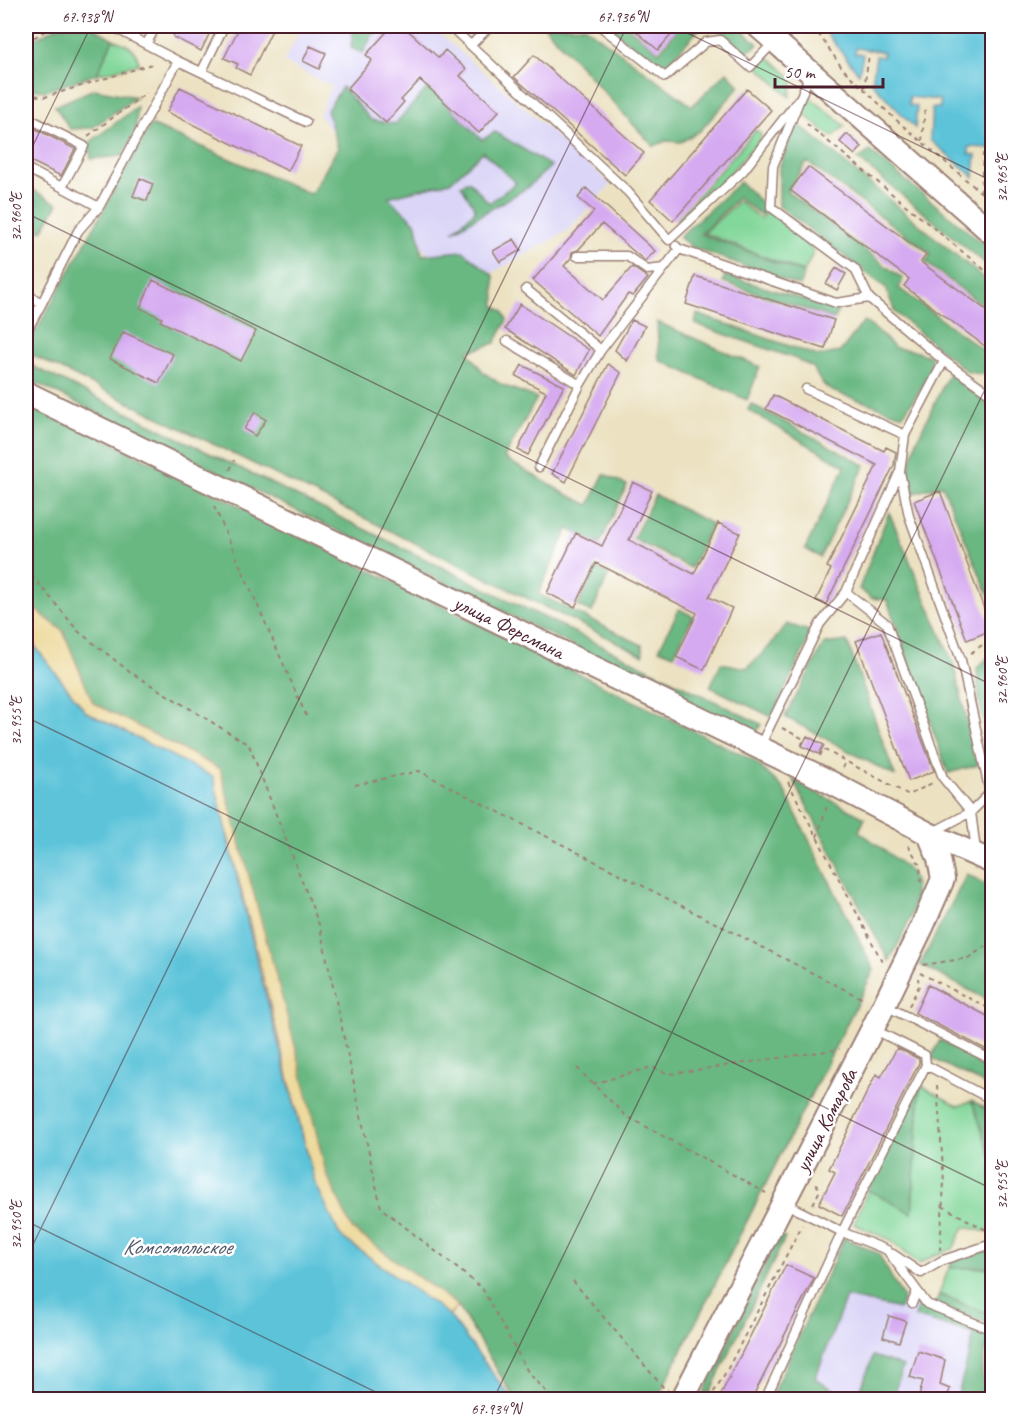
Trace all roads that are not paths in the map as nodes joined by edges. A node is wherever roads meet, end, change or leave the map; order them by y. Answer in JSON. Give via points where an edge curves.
{"nodes":[{"id":1,"x":111,"y":26,"type":"edge"},
{"id":2,"x":156,"y":26,"type":"edge"},
{"id":3,"x":224,"y":26,"type":"edge"},
{"id":4,"x":450,"y":26,"type":"edge"},
{"id":5,"x":490,"y":26,"type":"edge"},
{"id":6,"x":600,"y":26,"type":"edge"},
{"id":7,"x":758,"y":26,"type":"edge"},
{"id":8,"x":775,"y":40,"type":"junction"},
{"id":9,"x":147,"y":44,"type":"junction"},
{"id":10,"x":471,"y":45,"type":"junction"},
{"id":11,"x":175,"y":59,"type":"junction"},
{"id":12,"x":202,"y":71,"type":"junction"},
{"id":13,"x":810,"y":73,"type":"junction"},
{"id":14,"x":799,"y":99,"type":"junction"},
{"id":15,"x":26,"y":117,"type":"edge"},
{"id":16,"x":306,"y":122,"type":"dead end"},
{"id":17,"x":26,"y":168,"type":"edge"},
{"id":18,"x":62,"y":187,"type":"junction"},
{"id":19,"x":99,"y":207,"type":"junction"},
{"id":20,"x":993,"y":233,"type":"edge"},
{"id":21,"x":669,"y":240,"type":"junction"},
{"id":22,"x":679,"y":249,"type":"junction"},
{"id":23,"x":577,"y":256,"type":"dead end"},
{"id":24,"x":663,"y":268,"type":"junction"},
{"id":25,"x":526,"y":289,"type":"dead end"},
{"id":26,"x":26,"y":294,"type":"edge"},
{"id":27,"x":869,"y":298,"type":"junction"},
{"id":28,"x":42,"y":303,"type":"junction"},
{"id":29,"x":26,"y":332,"type":"edge"},
{"id":30,"x":507,"y":341,"type":"dead end"},
{"id":31,"x":601,"y":350,"type":"junction"},
{"id":32,"x":944,"y":361,"type":"junction"},
{"id":33,"x":580,"y":385,"type":"junction"},
{"id":34,"x":806,"y":389,"type":"dead end"},
{"id":35,"x":26,"y":393,"type":"edge"},
{"id":36,"x":993,"y":395,"type":"edge"},
{"id":37,"x":905,"y":435,"type":"junction"},
{"id":38,"x":539,"y":467,"type":"dead end"},
{"id":39,"x":900,"y":471,"type":"junction"},
{"id":40,"x":846,"y":591,"type":"junction"},
{"id":41,"x":759,"y":749,"type":"junction"},
{"id":42,"x":992,"y":792,"type":"edge"},
{"id":43,"x":971,"y":812,"type":"junction"},
{"id":44,"x":929,"y":834,"type":"junction"},
{"id":45,"x":985,"y":865,"type":"edge"},
{"id":46,"x":943,"y":879,"type":"junction"},
{"id":47,"x":878,"y":1004,"type":"junction"},
{"id":48,"x":873,"y":1028,"type":"junction"},
{"id":49,"x":993,"y":1060,"type":"edge"},
{"id":50,"x":926,"y":1065,"type":"junction"},
{"id":51,"x":993,"y":1100,"type":"edge"},
{"id":52,"x":776,"y":1198,"type":"junction"},
{"id":53,"x":842,"y":1232,"type":"junction"},
{"id":54,"x":993,"y":1244,"type":"edge"},
{"id":55,"x":887,"y":1250,"type":"junction"},
{"id":56,"x":917,"y":1291,"type":"junction"},
{"id":57,"x":912,"y":1303,"type":"dead end"},
{"id":58,"x":993,"y":1330,"type":"edge"},
{"id":59,"x":993,"y":1385,"type":"edge"},
{"id":60,"x":677,"y":1396,"type":"edge"},
{"id":61,"x":765,"y":1400,"type":"edge"},
{"id":62,"x":989,"y":1400,"type":"edge"}],
"edges":[{"from":1,"to":9,"type":"lane"},
{"from":2,"to":9,"type":"lane"},
{"from":3,"to":12,"type":"lane"},
{"from":4,"to":10,"type":"lane"},
{"from":5,"to":10,"type":"lane"},
{"from":6,"to":8,"type":"lane","via":[[665,77],[706,42],[720,40],[750,67]]},
{"from":7,"to":8,"type":"street"},
{"from":8,"to":13,"type":"street"},
{"from":9,"to":11,"type":"lane"},
{"from":10,"to":21,"type":"lane","via":[[628,192]]},
{"from":11,"to":12,"type":"lane"},
{"from":11,"to":19,"type":"lane","via":[[170,76]]},
{"from":12,"to":16,"type":"lane"},
{"from":13,"to":14,"type":"lane"},
{"from":13,"to":20,"type":"street"},
{"from":14,"to":21,"type":"lane","via":[[742,171]]},
{"from":14,"to":27,"type":"lane","via":[[773,166],[771,207],[855,269]]},
{"from":15,"to":18,"type":"lane","via":[[84,146]]},
{"from":17,"to":18,"type":"lane"},
{"from":18,"to":19,"type":"lane"},
{"from":19,"to":28,"type":"lane","via":[[78,231]]},
{"from":21,"to":22,"type":"lane"},
{"from":22,"to":24,"type":"lane"},
{"from":22,"to":27,"type":"lane","via":[[836,303]]},
{"from":23,"to":24,"type":"lane","via":[[627,256],[647,270]]},
{"from":24,"to":31,"type":"lane"},
{"from":25,"to":31,"type":"lane"},
{"from":26,"to":28,"type":"lane"},
{"from":27,"to":32,"type":"lane"},
{"from":28,"to":29,"type":"lane"},
{"from":30,"to":33,"type":"lane"},
{"from":31,"to":33,"type":"lane"},
{"from":32,"to":36,"type":"lane"},
{"from":32,"to":37,"type":"lane"},
{"from":33,"to":38,"type":"lane"},
{"from":34,"to":37,"type":"lane"},
{"from":35,"to":41,"type":"street","name":"улица Ферсмана"},
{"from":37,"to":39,"type":"lane"},
{"from":39,"to":40,"type":"lane"},
{"from":39,"to":42,"type":"lane","via":[[909,516],[961,660]]},
{"from":40,"to":41,"type":"lane","via":[[820,624]]},
{"from":40,"to":43,"type":"lane","via":[[887,624],[943,778]]},
{"from":41,"to":44,"type":"street","name":"улица Ферсмана"},
{"from":42,"to":43,"type":"lane"},
{"from":43,"to":44,"type":"lane"},
{"from":43,"to":45,"type":"lane"},
{"from":44,"to":45,"type":"street","name":"улица Ферсмана"},
{"from":44,"to":46,"type":"street"},
{"from":45,"to":46,"type":"street","via":[[956,866]]},
{"from":46,"to":47,"type":"street","name":"улица Комарова","via":[[922,927]]},
{"from":47,"to":48,"type":"street","name":"улица Комарова"},
{"from":47,"to":49,"type":"lane"},
{"from":48,"to":50,"type":"lane","via":[[925,1055]]},
{"from":48,"to":52,"type":"street","name":"улица Комарова"},
{"from":50,"to":51,"type":"lane"},
{"from":50,"to":53,"type":"lane"},
{"from":52,"to":53,"type":"lane"},
{"from":52,"to":60,"type":"street","name":"улица Комарова"},
{"from":53,"to":55,"type":"lane"},
{"from":53,"to":61,"type":"lane"},
{"from":54,"to":55,"type":"lane","via":[[940,1262],[921,1273]]},
{"from":55,"to":56,"type":"lane"},
{"from":56,"to":57,"type":"lane"},
{"from":56,"to":58,"type":"lane","via":[[927,1304]]},
{"from":59,"to":62,"type":"lane"}]}
